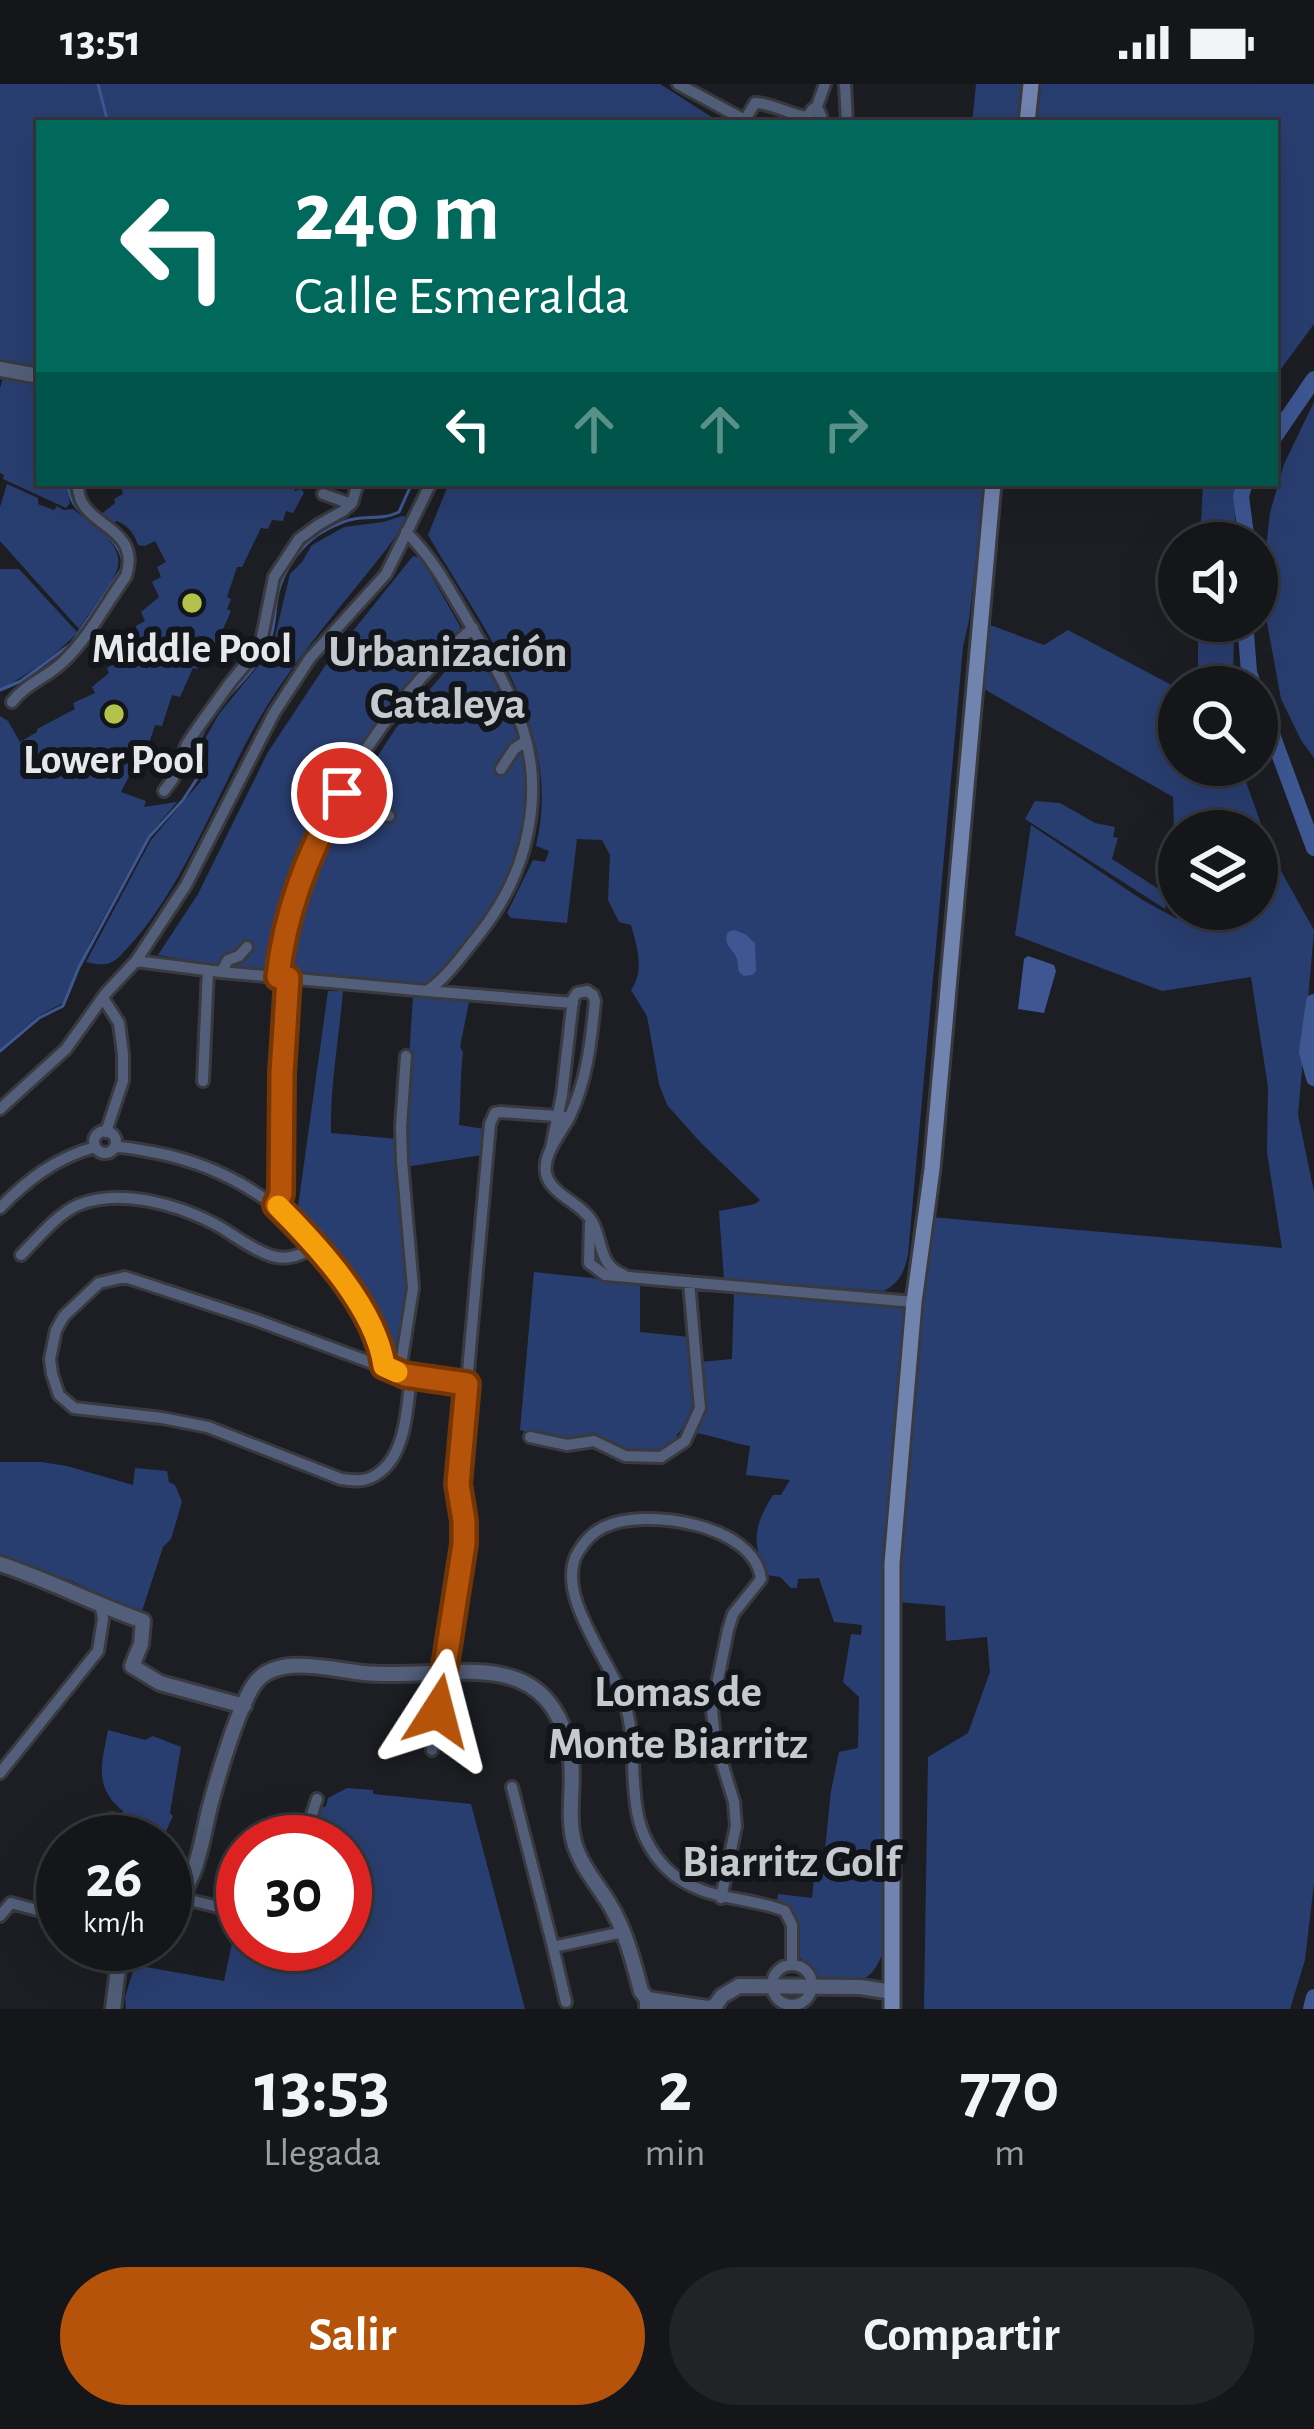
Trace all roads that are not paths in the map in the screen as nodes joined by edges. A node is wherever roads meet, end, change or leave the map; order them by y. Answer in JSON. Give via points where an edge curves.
{"nodes":[{"id":1,"x":678,"y":84,"type":"edge"},
{"id":2,"x":825,"y":84,"type":"edge"},
{"id":3,"x":845,"y":84,"type":"edge"},
{"id":4,"x":1031,"y":84,"type":"edge"},
{"id":5,"x":815,"y":118,"type":"edge"},
{"id":6,"x":847,"y":120,"type":"edge"},
{"id":7,"x":1027,"y":120,"type":"edge"},
{"id":8,"x":1,"y":372,"type":"edge"},
{"id":9,"x":36,"y":376,"type":"edge"},
{"id":10,"x":78,"y":486,"type":"edge"},
{"id":11,"x":357,"y":486,"type":"edge"},
{"id":12,"x":429,"y":486,"type":"edge"},
{"id":13,"x":993,"y":486,"type":"edge"},
{"id":14,"x":323,"y":494,"type":"dead end"},
{"id":15,"x":351,"y":504,"type":"junction"},
{"id":16,"x":406,"y":532,"type":"junction"},
{"id":17,"x":472,"y":628,"type":"junction"},
{"id":18,"x":12,"y":702,"type":"dead end"},
{"id":19,"x":526,"y":741,"type":"junction"},
{"id":20,"x":501,"y":769,"type":"dead end"},
{"id":21,"x":164,"y":791,"type":"dead end"},
{"id":22,"x":342,"y":793,"type":"junction"},
{"id":23,"x":389,"y":816,"type":"dead end"},
{"id":24,"x":247,"y":947,"type":"dead end"},
{"id":25,"x":136,"y":961,"type":"junction"},
{"id":26,"x":215,"y":971,"type":"junction"},
{"id":27,"x":283,"y":978,"type":"junction"},
{"id":28,"x":427,"y":991,"type":"junction"},
{"id":29,"x":103,"y":998,"type":"junction"},
{"id":30,"x":573,"y":1003,"type":"junction"},
{"id":31,"x":406,"y":1056,"type":"dead end"},
{"id":32,"x":203,"y":1081,"type":"dead end"},
{"id":33,"x":0,"y":1109,"type":"edge"},
{"id":34,"x":564,"y":1117,"type":"junction"},
{"id":35,"x":106,"y":1132,"type":"junction"},
{"id":36,"x":95,"y":1147,"type":"junction"},
{"id":37,"x":116,"y":1147,"type":"junction"},
{"id":38,"x":276,"y":1205,"type":"junction"},
{"id":39,"x":0,"y":1208,"type":"edge"},
{"id":40,"x":316,"y":1246,"type":"junction"},
{"id":41,"x":21,"y":1255,"type":"dead end"},
{"id":42,"x":689,"y":1282,"type":"junction"},
{"id":43,"x":914,"y":1302,"type":"junction"},
{"id":44,"x":384,"y":1366,"type":"junction"},
{"id":45,"x":405,"y":1375,"type":"junction"},
{"id":46,"x":467,"y":1384,"type":"junction"},
{"id":47,"x":530,"y":1436,"type":"dead end"},
{"id":48,"x":0,"y":1564,"type":"edge"},
{"id":49,"x":101,"y":1607,"type":"junction"},
{"id":50,"x":445,"y":1671,"type":"junction"},
{"id":51,"x":244,"y":1706,"type":"junction"},
{"id":52,"x":432,"y":1750,"type":"dead end"},
{"id":53,"x":0,"y":1773,"type":"edge"},
{"id":54,"x":512,"y":1787,"type":"dead end"},
{"id":55,"x":317,"y":1799,"type":"dead end"},
{"id":56,"x":312,"y":1815,"type":"edge"},
{"id":57,"x":192,"y":1876,"type":"edge"},
{"id":58,"x":722,"y":1898,"type":"junction"},
{"id":59,"x":36,"y":1910,"type":"edge"},
{"id":60,"x":0,"y":1916,"type":"edge"},
{"id":61,"x":623,"y":1932,"type":"junction"},
{"id":62,"x":553,"y":1947,"type":"junction"},
{"id":63,"x":792,"y":1965,"type":"junction"},
{"id":64,"x":118,"y":1971,"type":"edge"},
{"id":65,"x":772,"y":1984,"type":"junction"},
{"id":66,"x":818,"y":1986,"type":"junction"},
{"id":67,"x":892,"y":1994,"type":"edge"},
{"id":68,"x":566,"y":2002,"type":"dead end"},
{"id":69,"x":652,"y":2004,"type":"edge"},
{"id":70,"x":792,"y":2007,"type":"edge"},
{"id":71,"x":713,"y":2008,"type":"edge"},
{"id":72,"x":116,"y":2009,"type":"edge"}],
"edges":[{"from":1,"to":5,"type":"street","via":[[741,118],[755,103]]},
{"from":2,"to":5,"type":"street"},
{"from":3,"to":6,"type":"street"},
{"from":4,"to":7,"type":"main road"},
{"from":5,"to":6,"type":"street"},
{"from":8,"to":9,"type":"street"},
{"from":10,"to":18,"type":"street","via":[[83,506],[126,545],[129,566],[82,643]]},
{"from":11,"to":15,"type":"street"},
{"from":12,"to":16,"type":"street"},
{"from":13,"to":43,"type":"main road"},
{"from":14,"to":15,"type":"street"},
{"from":15,"to":21,"type":"street","via":[[285,558],[260,647],[187,744]]},
{"from":16,"to":17,"type":"street"},
{"from":16,"to":25,"type":"street","via":[[386,574],[310,658],[274,712],[187,884]]},
{"from":17,"to":19,"type":"street"},
{"from":17,"to":22,"type":"street","via":[[413,688]]},
{"from":19,"to":20,"type":"street"},
{"from":19,"to":28,"type":"street","via":[[533,814],[518,871],[484,928]]},
{"from":22,"to":23,"type":"street"},
{"from":22,"to":27,"type":"street","via":[[302,875]]},
{"from":24,"to":26,"type":"street"},
{"from":25,"to":26,"type":"street"},
{"from":25,"to":29,"type":"street"},
{"from":26,"to":27,"type":"street"},
{"from":26,"to":32,"type":"street"},
{"from":27,"to":28,"type":"street"},
{"from":27,"to":38,"type":"street"},
{"from":28,"to":30,"type":"street"},
{"from":29,"to":33,"type":"street","via":[[66,1049]]},
{"from":29,"to":35,"type":"street","via":[[119,1023],[123,1068]]},
{"from":30,"to":34,"type":"street"},
{"from":30,"to":34,"type":"street","via":[[584,990],[596,1001],[588,1064]]},
{"from":31,"to":45,"type":"street","via":[[402,1161],[412,1288]]},
{"from":34,"to":42,"type":"street","via":[[548,1179],[590,1217],[603,1257],[624,1275]]},
{"from":34,"to":46,"type":"street","via":[[495,1113],[490,1124]]},
{"from":35,"to":36,"type":"street"},
{"from":35,"to":37,"type":"street"},
{"from":36,"to":37,"type":"street"},
{"from":36,"to":39,"type":"street","via":[[29,1178]]},
{"from":37,"to":38,"type":"street","via":[[198,1163]]},
{"from":38,"to":40,"type":"street"},
{"from":40,"to":41,"type":"street","via":[[271,1256],[192,1214],[104,1198],[75,1206]]},
{"from":40,"to":44,"type":"street","via":[[349,1286]]},
{"from":42,"to":43,"type":"street"},
{"from":42,"to":47,"type":"street","via":[[700,1408],[685,1441],[662,1457],[625,1456],[594,1442]]},
{"from":43,"to":67,"type":"main road","via":[[892,1564]]},
{"from":44,"to":45,"type":"street"},
{"from":44,"to":45,"type":"street","via":[[125,1277],[99,1283],[64,1316],[50,1359],[59,1395],[74,1408],[208,1427],[341,1480],[372,1478],[388,1464],[408,1402]]},
{"from":45,"to":46,"type":"street"},
{"from":46,"to":50,"type":"street","via":[[458,1484],[464,1544]]},
{"from":48,"to":49,"type":"street"},
{"from":49,"to":51,"type":"street","via":[[143,1621],[132,1666],[160,1683]]},
{"from":49,"to":53,"type":"street","via":[[98,1651]]},
{"from":50,"to":51,"type":"street","via":[[271,1670]]},
{"from":50,"to":52,"type":"street"},
{"from":50,"to":61,"type":"street","via":[[496,1671],[548,1701],[571,1763],[573,1840]]},
{"from":51,"to":57,"type":"street"},
{"from":54,"to":62,"type":"street"},
{"from":55,"to":56,"type":"street"},
{"from":58,"to":58,"type":"street","via":[[736,1826],[712,1708],[733,1614],[761,1571],[742,1546],[708,1528],[621,1521],[583,1545],[572,1589],[625,1702],[642,1833],[669,1871]]},
{"from":58,"to":63,"type":"street","via":[[785,1911]]},
{"from":59,"to":60,"type":"street","via":[[11,1904]]},
{"from":61,"to":62,"type":"street"},
{"from":61,"to":69,"type":"street"},
{"from":62,"to":68,"type":"street"},
{"from":63,"to":65,"type":"street"},
{"from":63,"to":66,"type":"street"},
{"from":64,"to":72,"type":"street"},
{"from":65,"to":66,"type":"street"},
{"from":65,"to":70,"type":"street"},
{"from":65,"to":71,"type":"street","via":[[739,1986]]},
{"from":66,"to":67,"type":"street"},
{"from":66,"to":70,"type":"street"},
{"from":69,"to":71,"type":"street"}]}
